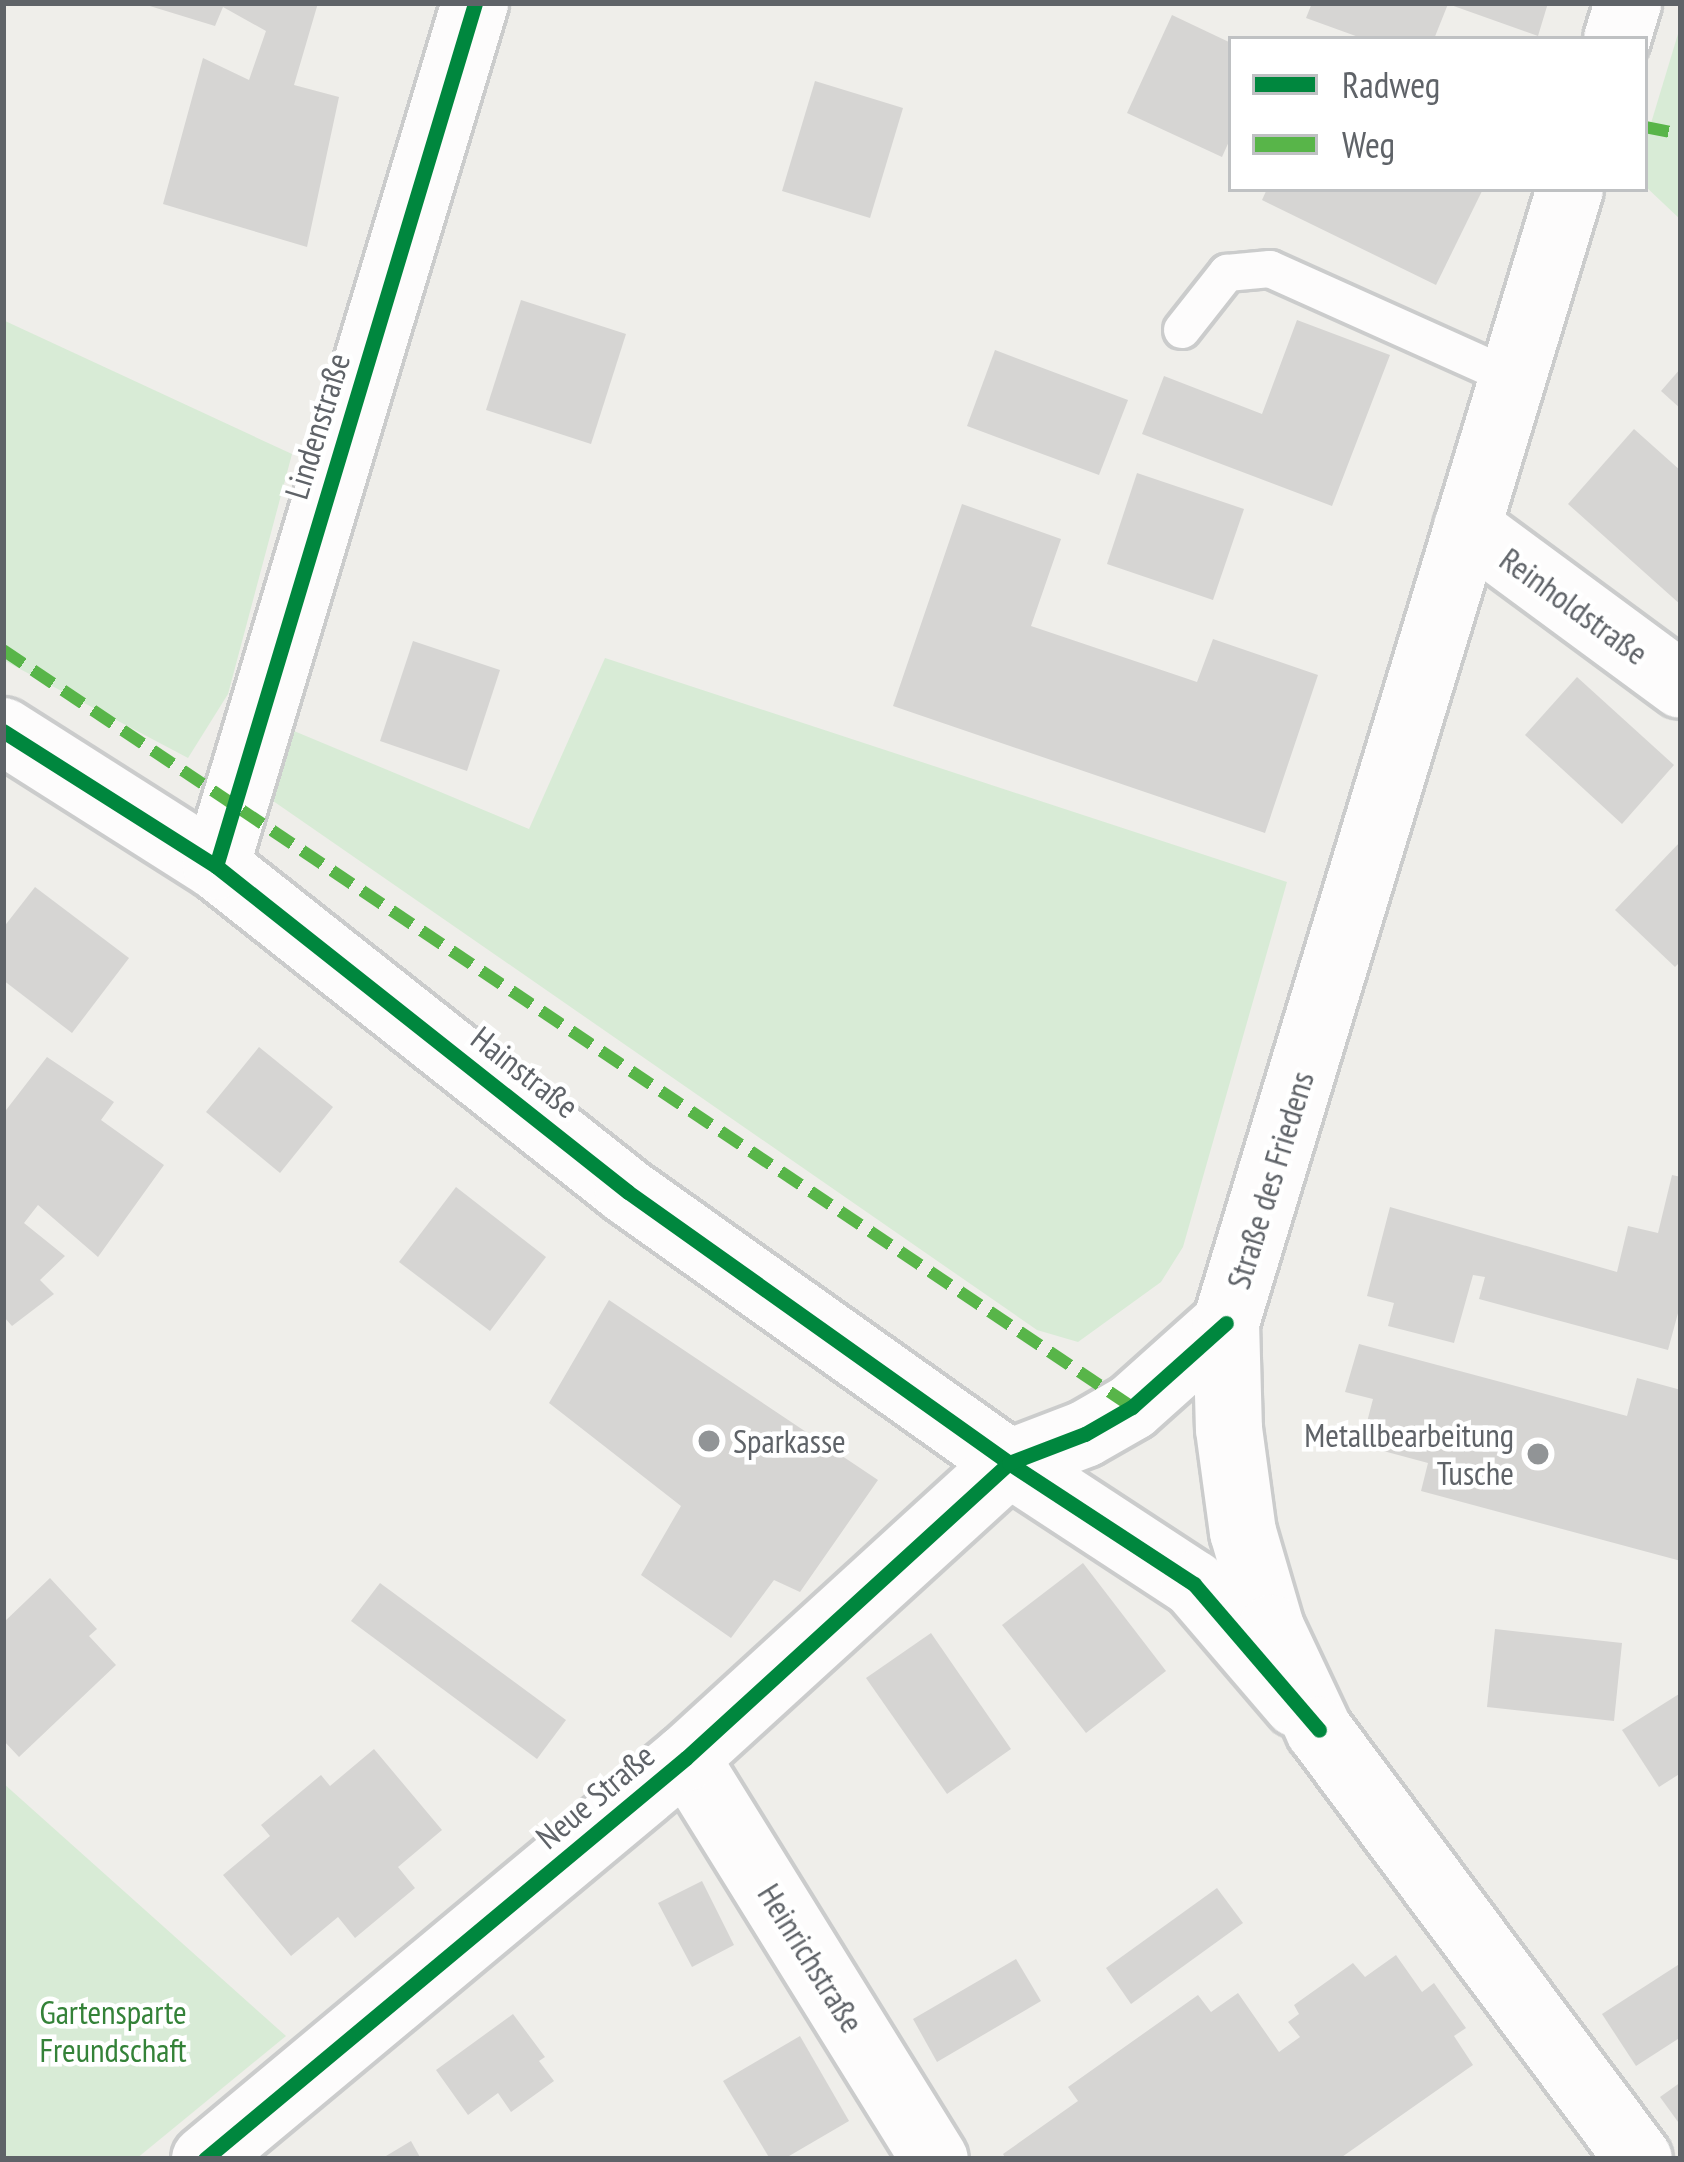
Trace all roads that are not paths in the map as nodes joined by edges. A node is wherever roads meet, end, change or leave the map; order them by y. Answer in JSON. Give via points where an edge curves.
{"nodes":[{"id":1,"x":475,"y":3,"type":"edge"},
{"id":2,"x":1628,"y":3,"type":"edge"},
{"id":3,"x":1618,"y":36,"type":"edge"},
{"id":4,"x":1569,"y":192,"type":"edge"},
{"id":5,"x":1182,"y":330,"type":"dead end"},
{"id":6,"x":1512,"y":378,"type":"junction"},
{"id":7,"x":1467,"y":527,"type":"junction"},
{"id":8,"x":1681,"y":685,"type":"edge"},
{"id":9,"x":3,"y":731,"type":"edge"},
{"id":10,"x":216,"y":866,"type":"junction"},
{"id":11,"x":1226,"y":1324,"type":"junction"},
{"id":12,"x":1010,"y":1462,"type":"junction"},
{"id":13,"x":1319,"y":1730,"type":"junction"},
{"id":14,"x":686,"y":1758,"type":"junction"},
{"id":15,"x":205,"y":2159,"type":"edge"},
{"id":16,"x":935,"y":2159,"type":"edge"},
{"id":17,"x":1639,"y":2159,"type":"edge"}],
"edges":[{"from":1,"to":10,"type":"street","name":"Lindenstraße"},
{"from":2,"to":3,"type":"street"},
{"from":4,"to":6,"type":"street","name":"Straße des Friedens"},
{"from":5,"to":6,"type":"lane","via":[[1227,273],[1270,268]]},
{"from":6,"to":7,"type":"street","name":"Straße des Friedens"},
{"from":7,"to":8,"type":"street","name":"Reinholdstraße"},
{"from":7,"to":11,"type":"street","name":"Straße des Friedens"},
{"from":9,"to":10,"type":"street","name":"Hainstraße"},
{"from":10,"to":12,"type":"street","name":"Hainstraße","via":[[628,1192]]},
{"from":11,"to":12,"type":"street","via":[[1132,1407]]},
{"from":11,"to":13,"type":"street","name":"Straße des Friedens","via":[[1229,1430],[1244,1532],[1271,1628]]},
{"from":12,"to":13,"type":"street","name":"Hainstraße","via":[[1194,1584]]},
{"from":12,"to":14,"type":"street","name":"Neue Straße"},
{"from":13,"to":17,"type":"street","name":"Straße des Friedens"},
{"from":14,"to":15,"type":"street","name":"Neue Straße"},
{"from":14,"to":16,"type":"street","name":"Heinrichstraße"}]}
